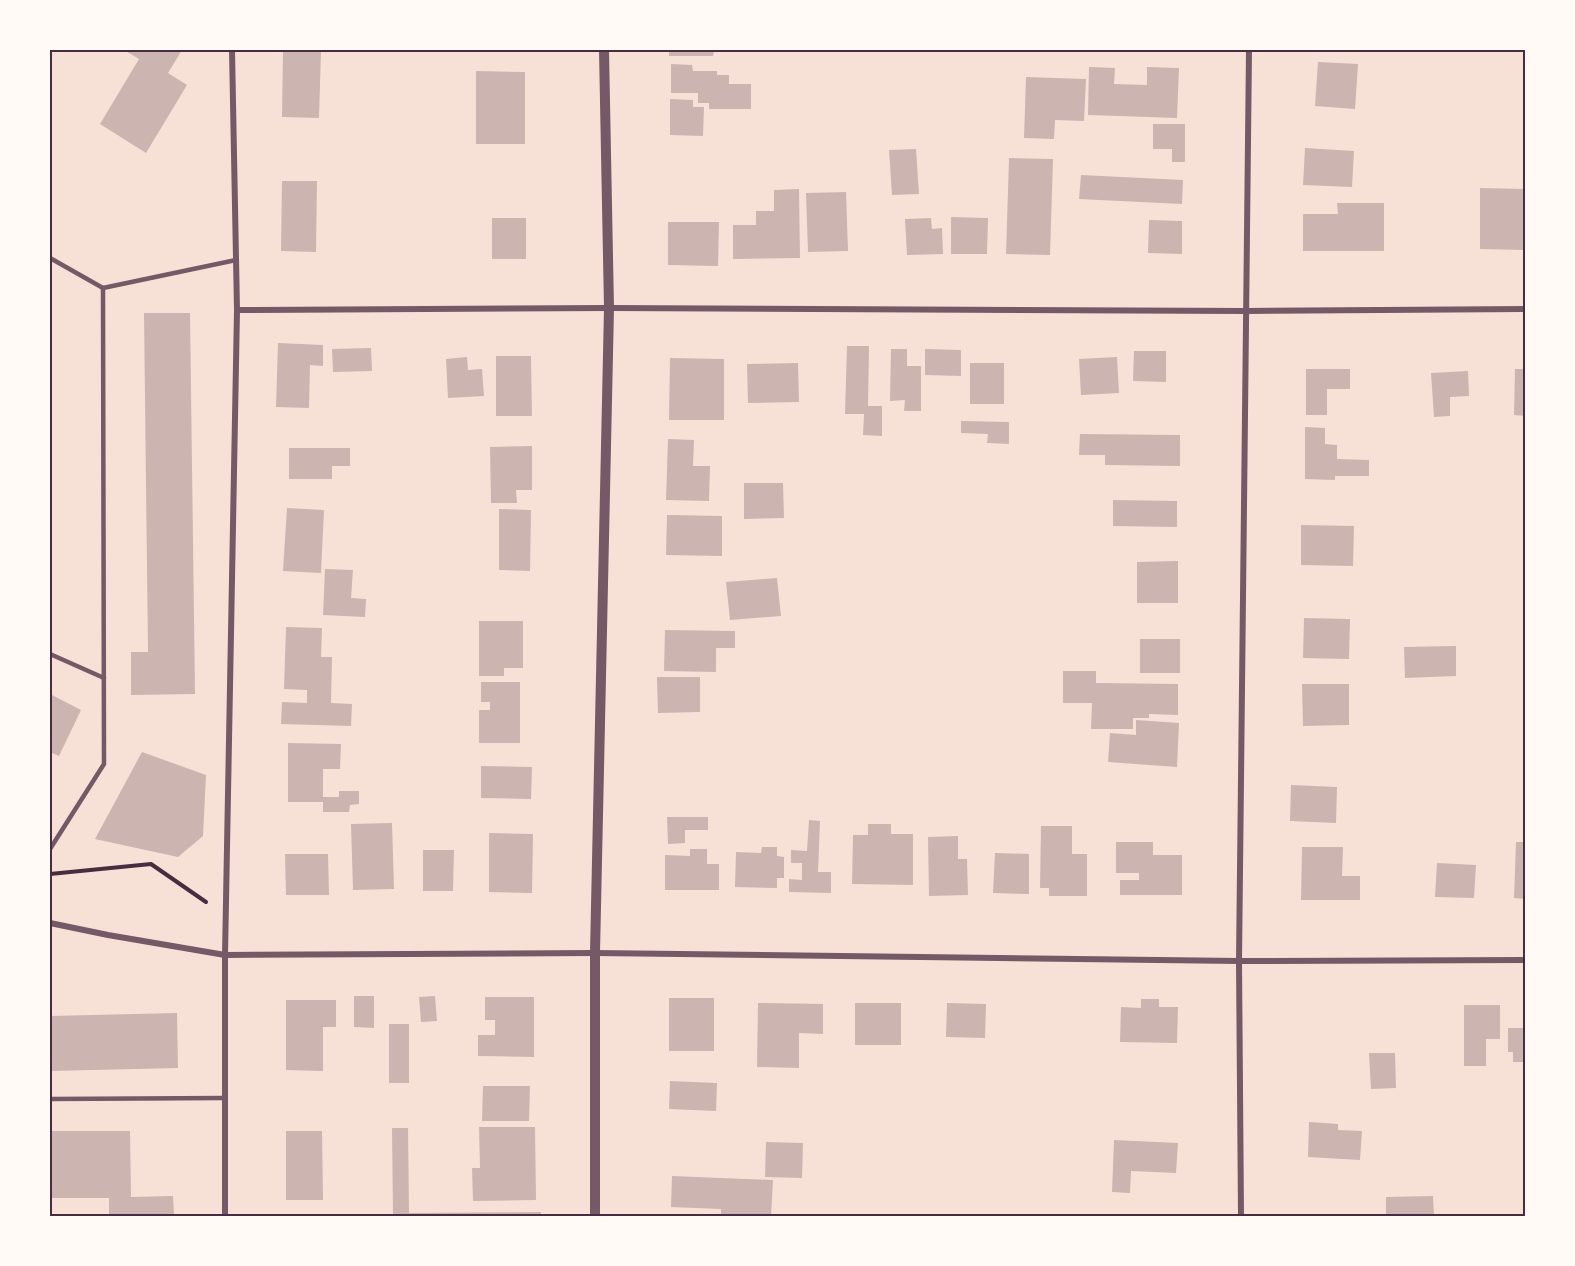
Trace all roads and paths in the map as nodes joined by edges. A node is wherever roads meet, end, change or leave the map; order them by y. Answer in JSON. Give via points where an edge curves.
{"nodes":[{"id":1,"x":232,"y":50,"type":"edge"},
{"id":2,"x":604,"y":50,"type":"edge"},
{"id":3,"x":1249,"y":50,"type":"edge"},
{"id":4,"x":50,"y":258,"type":"edge"},
{"id":5,"x":236,"y":260,"type":"junction"},
{"id":6,"x":103,"y":288,"type":"junction"},
{"id":7,"x":609,"y":308,"type":"junction"},
{"id":8,"x":1526,"y":309,"type":"edge"},
{"id":9,"x":237,"y":310,"type":"junction"},
{"id":10,"x":1246,"y":311,"type":"junction"},
{"id":11,"x":50,"y":654,"type":"edge"},
{"id":12,"x":104,"y":678,"type":"junction"},
{"id":13,"x":50,"y":849,"type":"edge"},
{"id":14,"x":50,"y":874,"type":"edge"},
{"id":15,"x":206,"y":902,"type":"dead end"},
{"id":16,"x":50,"y":923,"type":"edge"},
{"id":17,"x":595,"y":953,"type":"junction"},
{"id":18,"x":225,"y":954,"type":"junction"},
{"id":19,"x":1526,"y":960,"type":"edge"},
{"id":20,"x":1239,"y":961,"type":"junction"},
{"id":21,"x":224,"y":1098,"type":"junction"},
{"id":22,"x":50,"y":1099,"type":"edge"},
{"id":23,"x":225,"y":1216,"type":"edge"},
{"id":24,"x":596,"y":1216,"type":"edge"},
{"id":25,"x":1241,"y":1216,"type":"edge"}],
"edges":[{"from":1,"to":5,"type":"street"},
{"from":2,"to":7,"type":"street"},
{"from":3,"to":10,"type":"street"},
{"from":4,"to":6,"type":"lane"},
{"from":5,"to":6,"type":"lane"},
{"from":5,"to":9,"type":"street"},
{"from":6,"to":12,"type":"lane"},
{"from":7,"to":9,"type":"street"},
{"from":7,"to":10,"type":"street"},
{"from":7,"to":17,"type":"street"},
{"from":8,"to":10,"type":"street"},
{"from":9,"to":18,"type":"street"},
{"from":10,"to":20,"type":"street"},
{"from":11,"to":12,"type":"lane"},
{"from":12,"to":13,"type":"lane","via":[[105,764]]},
{"from":14,"to":15,"type":"path","via":[[151,864]]},
{"from":16,"to":18,"type":"street"},
{"from":17,"to":18,"type":"street"},
{"from":17,"to":20,"type":"street"},
{"from":17,"to":24,"type":"street"},
{"from":18,"to":21,"type":"street"},
{"from":19,"to":20,"type":"street"},
{"from":20,"to":25,"type":"street"},
{"from":21,"to":22,"type":"lane"},
{"from":21,"to":23,"type":"street"}]}
